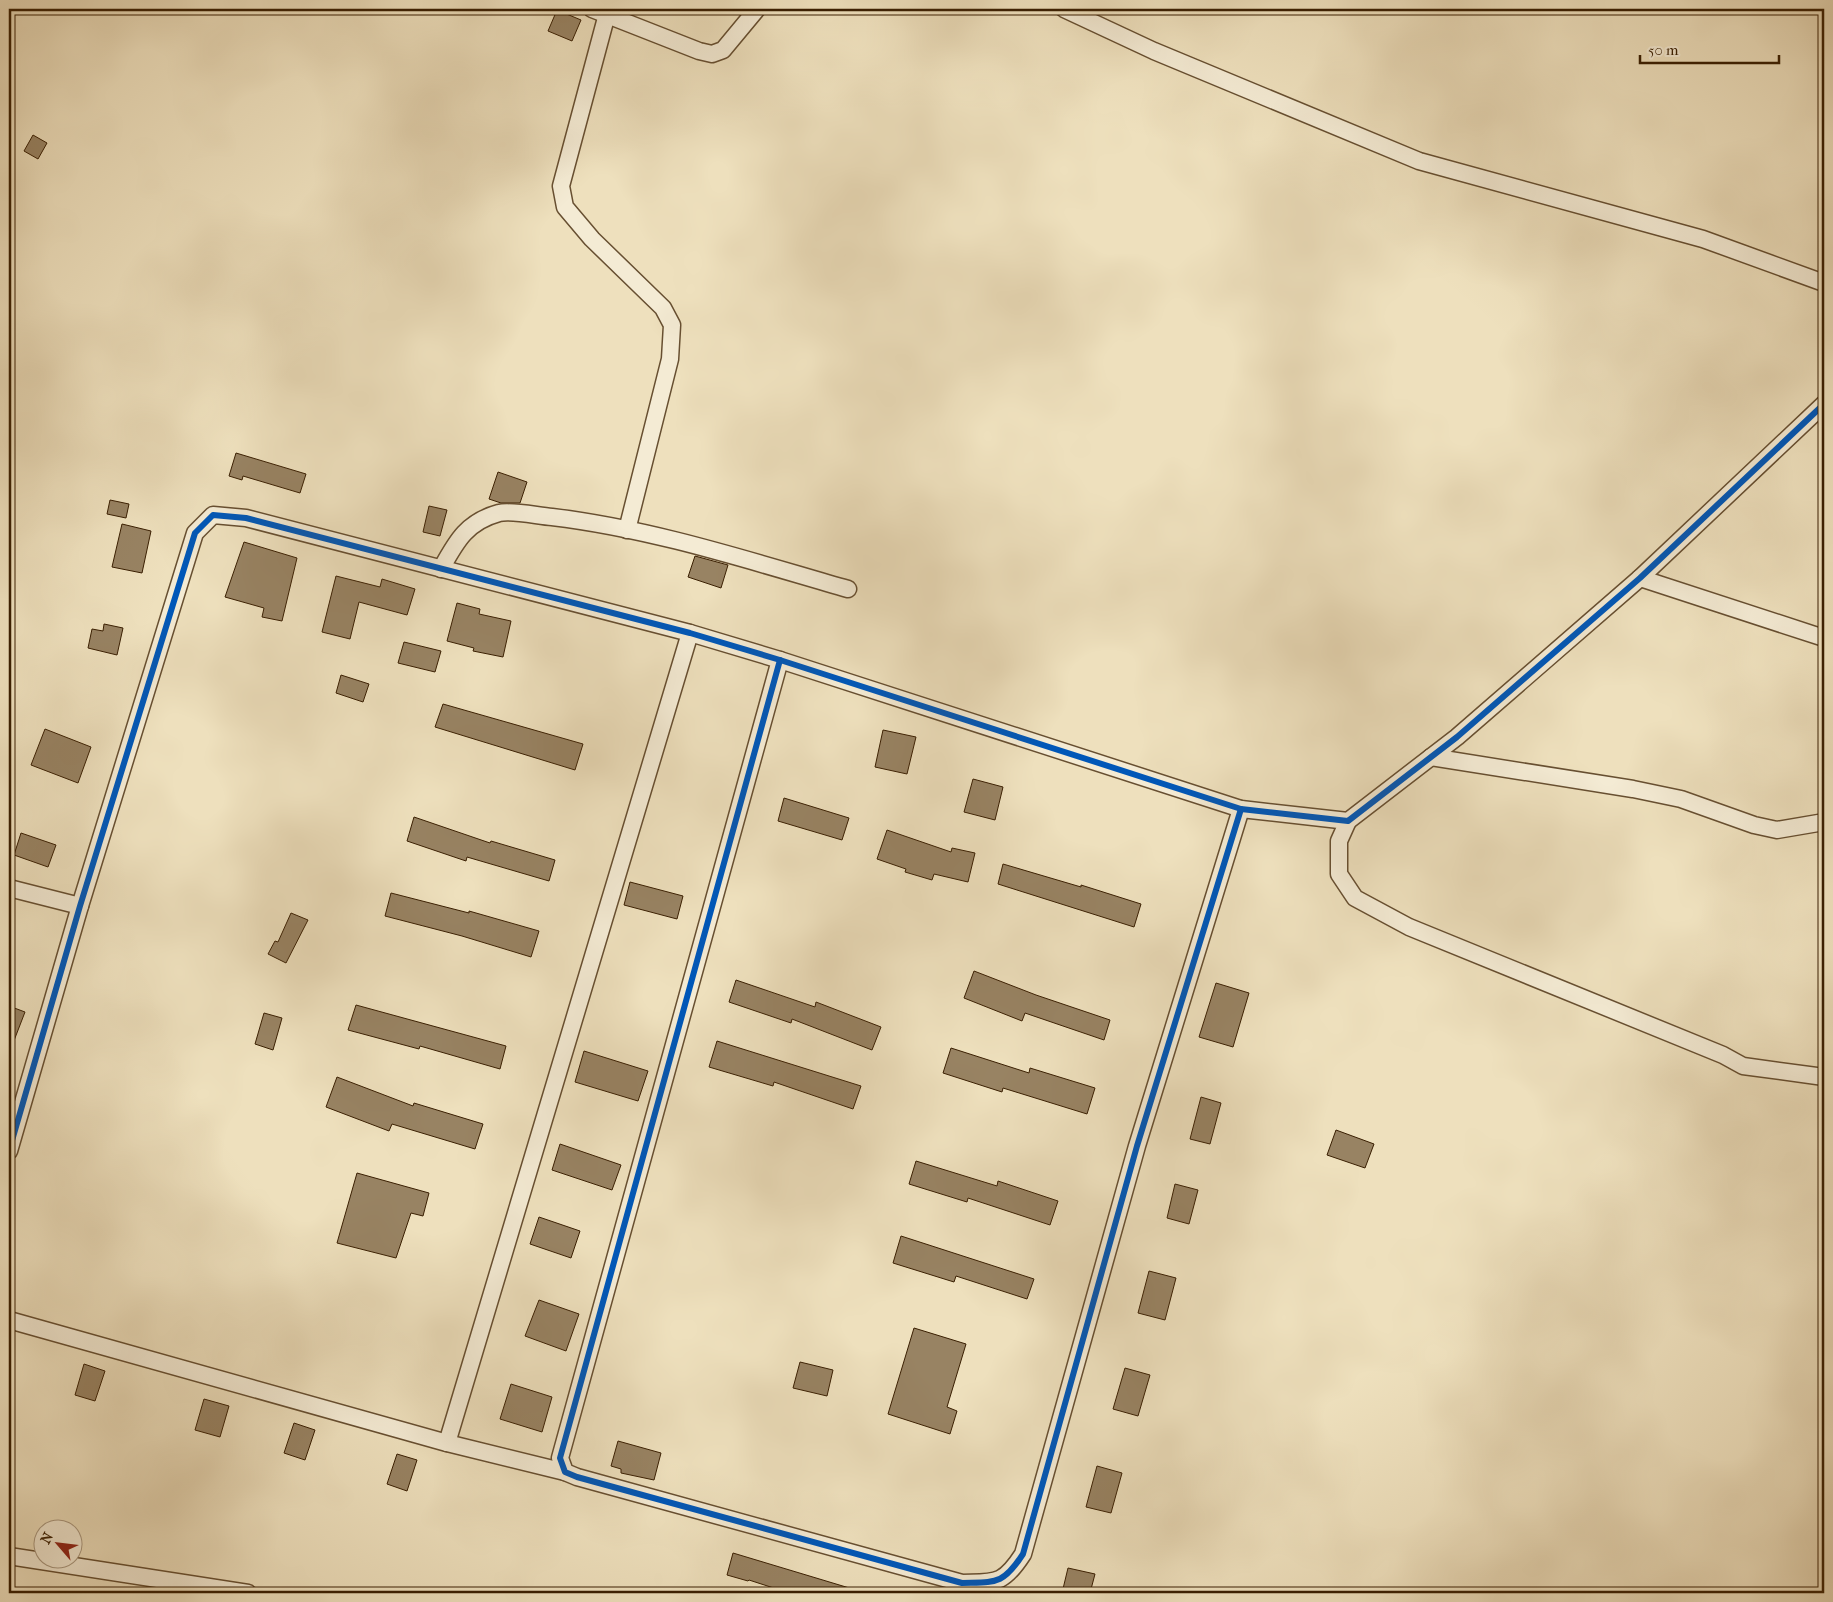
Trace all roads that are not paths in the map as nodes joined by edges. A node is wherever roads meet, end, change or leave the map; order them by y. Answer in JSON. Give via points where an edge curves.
{"nodes":[{"id":1,"x":757,"y":9,"type":"edge"},
{"id":2,"x":1064,"y":9,"type":"edge"},
{"id":3,"x":599,"y":12,"type":"edge"},
{"id":4,"x":1824,"y":283,"type":"edge"},
{"id":5,"x":1824,"y":404,"type":"edge"},
{"id":6,"x":627,"y":530,"type":"junction"},
{"id":7,"x":441,"y":569,"type":"junction"},
{"id":8,"x":1640,"y":578,"type":"junction"},
{"id":9,"x":848,"y":589,"type":"dead end"},
{"id":10,"x":690,"y":633,"type":"junction"},
{"id":11,"x":1824,"y":638,"type":"edge"},
{"id":12,"x":780,"y":660,"type":"junction"},
{"id":13,"x":1431,"y":757,"type":"junction"},
{"id":14,"x":1241,"y":809,"type":"junction"},
{"id":15,"x":1348,"y":821,"type":"junction"},
{"id":16,"x":1824,"y":822,"type":"edge"},
{"id":17,"x":9,"y":888,"type":"edge"},
{"id":18,"x":80,"y":906,"type":"junction"},
{"id":19,"x":1824,"y":1077,"type":"edge"},
{"id":20,"x":9,"y":1151,"type":"edge"},
{"id":21,"x":9,"y":1320,"type":"edge"},
{"id":22,"x":447,"y":1443,"type":"junction"},
{"id":23,"x":565,"y":1472,"type":"junction"},
{"id":24,"x":9,"y":1556,"type":"edge"},
{"id":25,"x":248,"y":1593,"type":"edge"}],
"edges":[{"from":1,"to":3,"type":"street","via":[[723,50],[712,54]]},
{"from":2,"to":4,"type":"street","via":[[1154,51],[1419,160],[1703,239]]},
{"from":3,"to":6,"type":"street","via":[[561,186],[565,207],[592,239],[663,308],[672,325],[670,359]]},
{"from":5,"to":8,"type":"street"},
{"from":6,"to":7,"type":"street","via":[[594,522],[500,513],[458,537]]},
{"from":6,"to":9,"type":"street","via":[[694,544]]},
{"from":7,"to":10,"type":"street"},
{"from":7,"to":18,"type":"street","via":[[246,518],[214,515],[196,533]]},
{"from":8,"to":11,"type":"street"},
{"from":8,"to":13,"type":"street"},
{"from":10,"to":12,"type":"street"},
{"from":10,"to":22,"type":"street"},
{"from":12,"to":14,"type":"street"},
{"from":12,"to":23,"type":"street","via":[[560,1458]]},
{"from":13,"to":15,"type":"street"},
{"from":13,"to":16,"type":"street","via":[[1681,799],[1777,830]]},
{"from":14,"to":15,"type":"street"},
{"from":14,"to":23,"type":"street","via":[[1136,1146],[1023,1554],[1011,1573],[994,1582],[962,1583]]},
{"from":15,"to":19,"type":"street","via":[[1339,841],[1339,874],[1355,898],[1410,927],[1743,1066]]},
{"from":17,"to":18,"type":"street"},
{"from":18,"to":20,"type":"street"},
{"from":21,"to":22,"type":"street"},
{"from":22,"to":23,"type":"street"},
{"from":24,"to":25,"type":"street"}]}
